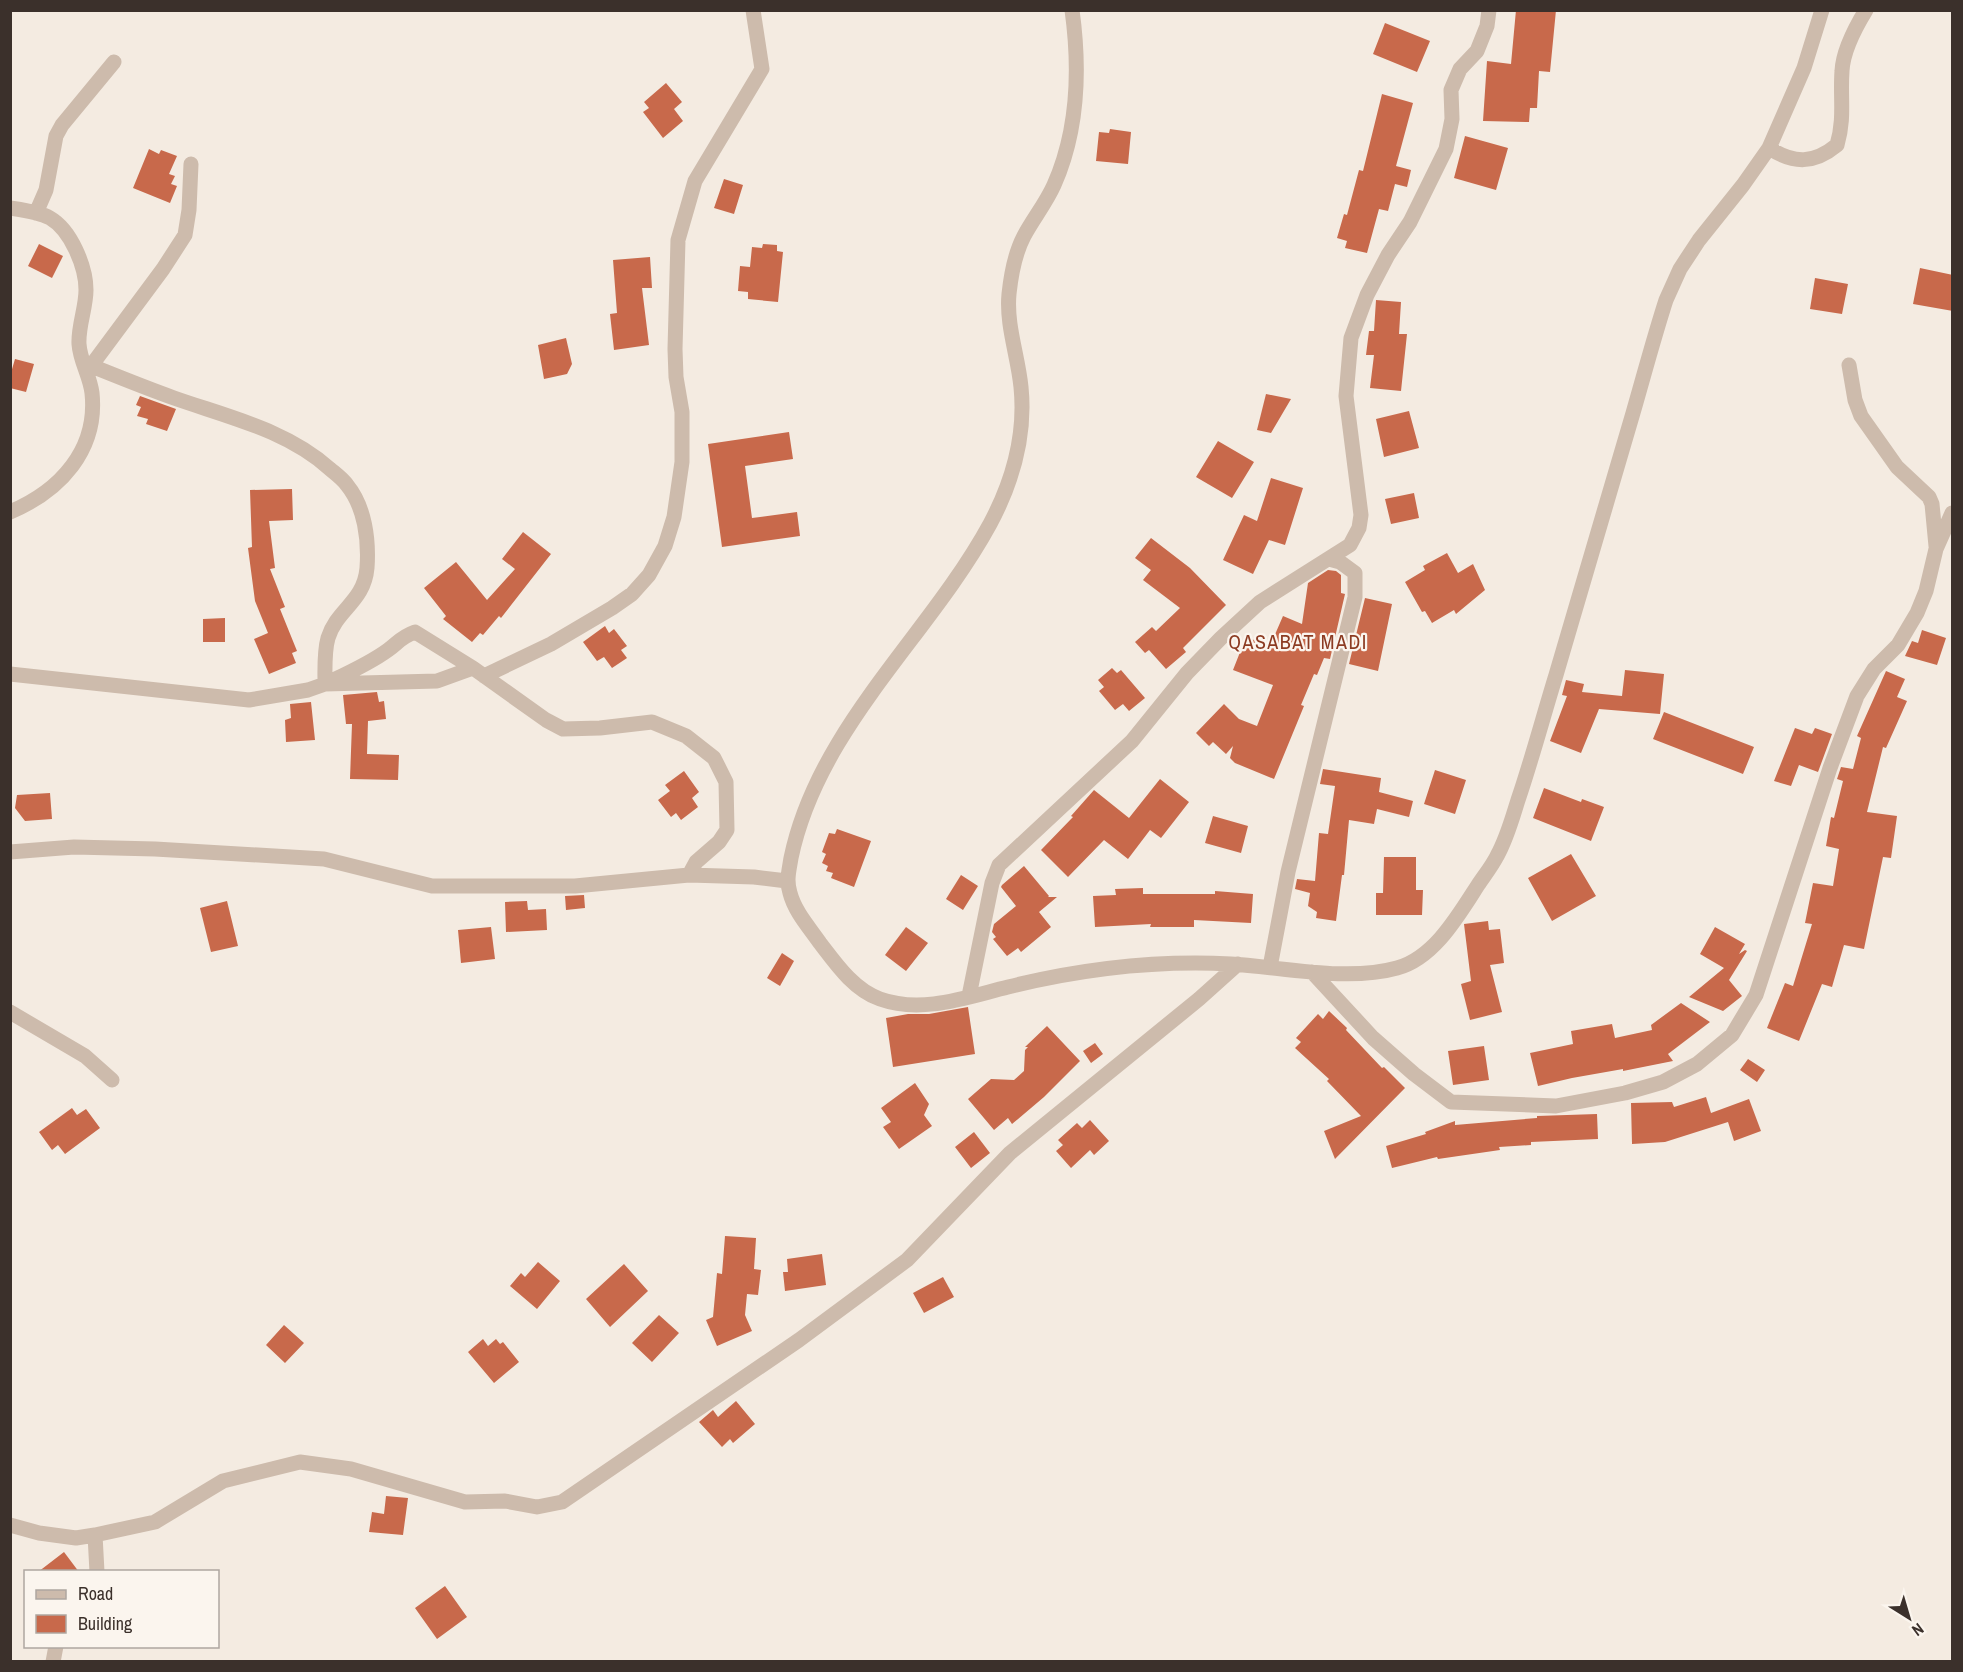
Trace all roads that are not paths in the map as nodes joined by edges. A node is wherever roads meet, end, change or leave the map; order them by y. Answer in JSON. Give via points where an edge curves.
{"nodes":[{"id":1,"x":753,"y":10,"type":"edge"},
{"id":2,"x":1072,"y":10,"type":"edge"},
{"id":3,"x":1489,"y":10,"type":"edge"},
{"id":4,"x":1822,"y":10,"type":"edge"},
{"id":5,"x":1866,"y":10,"type":"edge"},
{"id":6,"x":114,"y":62,"type":"dead end"},
{"id":7,"x":1769,"y":148,"type":"junction"},
{"id":8,"x":191,"y":164,"type":"dead end"},
{"id":9,"x":11,"y":209,"type":"edge"},
{"id":10,"x":36,"y":213,"type":"junction"},
{"id":11,"x":87,"y":365,"type":"junction"},
{"id":12,"x":1849,"y":366,"type":"dead end"},
{"id":13,"x":10,"y":512,"type":"edge"},
{"id":14,"x":1953,"y":513,"type":"edge"},
{"id":15,"x":1936,"y":549,"type":"junction"},
{"id":16,"x":1329,"y":559,"type":"junction"},
{"id":17,"x":478,"y":672,"type":"junction"},
{"id":18,"x":10,"y":674,"type":"edge"},
{"id":19,"x":325,"y":684,"type":"junction"},
{"id":20,"x":10,"y":852,"type":"edge"},
{"id":21,"x":689,"y":875,"type":"junction"},
{"id":22,"x":787,"y":880,"type":"junction"},
{"id":23,"x":1238,"y":964,"type":"junction"},
{"id":24,"x":1270,"y":968,"type":"junction"},
{"id":25,"x":1312,"y":972,"type":"junction"},
{"id":26,"x":969,"y":996,"type":"junction"},
{"id":27,"x":10,"y":1012,"type":"edge"},
{"id":28,"x":112,"y":1080,"type":"dead end"},
{"id":29,"x":10,"y":1525,"type":"edge"},
{"id":30,"x":95,"y":1535,"type":"junction"},
{"id":31,"x":97,"y":1570,"type":"edge"}],
"edges":[{"from":1,"to":17,"type":"street","via":[[762,69],[695,182],[678,240],[675,349],[682,462],[674,517],[665,546],[649,575],[612,608],[551,644]]},
{"from":2,"to":22,"type":"street","via":[[1077,45],[1071,132],[1053,188],[1019,246],[1008,300],[1021,384],[1022,430],[1016,462],[992,520],[964,568],[873,689],[830,760],[803,814]]},
{"from":3,"to":16,"type":"street","via":[[1477,51],[1460,69],[1451,90],[1452,119],[1446,149],[1367,296],[1351,338],[1346,396],[1361,515],[1350,545]]},
{"from":4,"to":7,"type":"street","via":[[1804,68]]},
{"from":5,"to":7,"type":"street","via":[[1844,57],[1843,125],[1838,145],[1816,158],[1797,160]]},
{"from":6,"to":10,"type":"street","via":[[56,136],[46,190]]},
{"from":7,"to":25,"type":"street","via":[[1699,240],[1666,300],[1524,781],[1497,856],[1445,932],[1419,958],[1390,970]]},
{"from":8,"to":11,"type":"street","via":[[185,235]]},
{"from":9,"to":10,"type":"street"},
{"from":10,"to":11,"type":"street","via":[[51,218],[67,234],[79,256],[86,289],[79,346]]},
{"from":11,"to":13,"type":"street","via":[[93,412],[77,461],[46,492]]},
{"from":11,"to":19,"type":"street","via":[[249,423],[300,446],[348,485],[367,530],[365,584],[328,637]]},
{"from":12,"to":15,"type":"street","via":[[1861,416],[1897,467],[1929,497]]},
{"from":14,"to":15,"type":"street"},
{"from":15,"to":25,"type":"street","via":[[1917,614],[1899,645],[1874,669],[1857,696],[1755,995],[1732,1035],[1697,1064],[1663,1082],[1556,1106],[1451,1102],[1372,1038]]},
{"from":16,"to":24,"type":"street","via":[[1355,573],[1355,597],[1288,872]]},
{"from":16,"to":26,"type":"street","via":[[1260,602],[1221,638],[1132,741],[999,866],[992,882]]},
{"from":17,"to":19,"type":"street","via":[[437,681]]},
{"from":17,"to":19,"type":"street","via":[[415,632]]},
{"from":17,"to":21,"type":"street","via":[[562,729],[652,722],[686,736],[714,758],[726,783],[727,830],[696,862]]},
{"from":18,"to":19,"type":"street","via":[[249,700]]},
{"from":20,"to":21,"type":"street","via":[[74,847],[324,859],[432,886],[575,886]]},
{"from":21,"to":22,"type":"street"},
{"from":22,"to":26,"type":"street","via":[[792,902],[807,925],[833,961],[867,992],[878,999],[925,1004]]},
{"from":23,"to":24,"type":"street"},
{"from":23,"to":26,"type":"street","via":[[1096,969]]},
{"from":23,"to":30,"type":"street","via":[[1010,1153],[908,1260],[799,1340],[562,1502],[537,1508],[505,1501],[465,1502],[351,1469],[300,1462],[223,1481],[155,1522]]},
{"from":24,"to":25,"type":"street"},
{"from":27,"to":28,"type":"street","via":[[85,1056]]},
{"from":29,"to":30,"type":"street","via":[[76,1538]]},
{"from":30,"to":31,"type":"street"}]}
